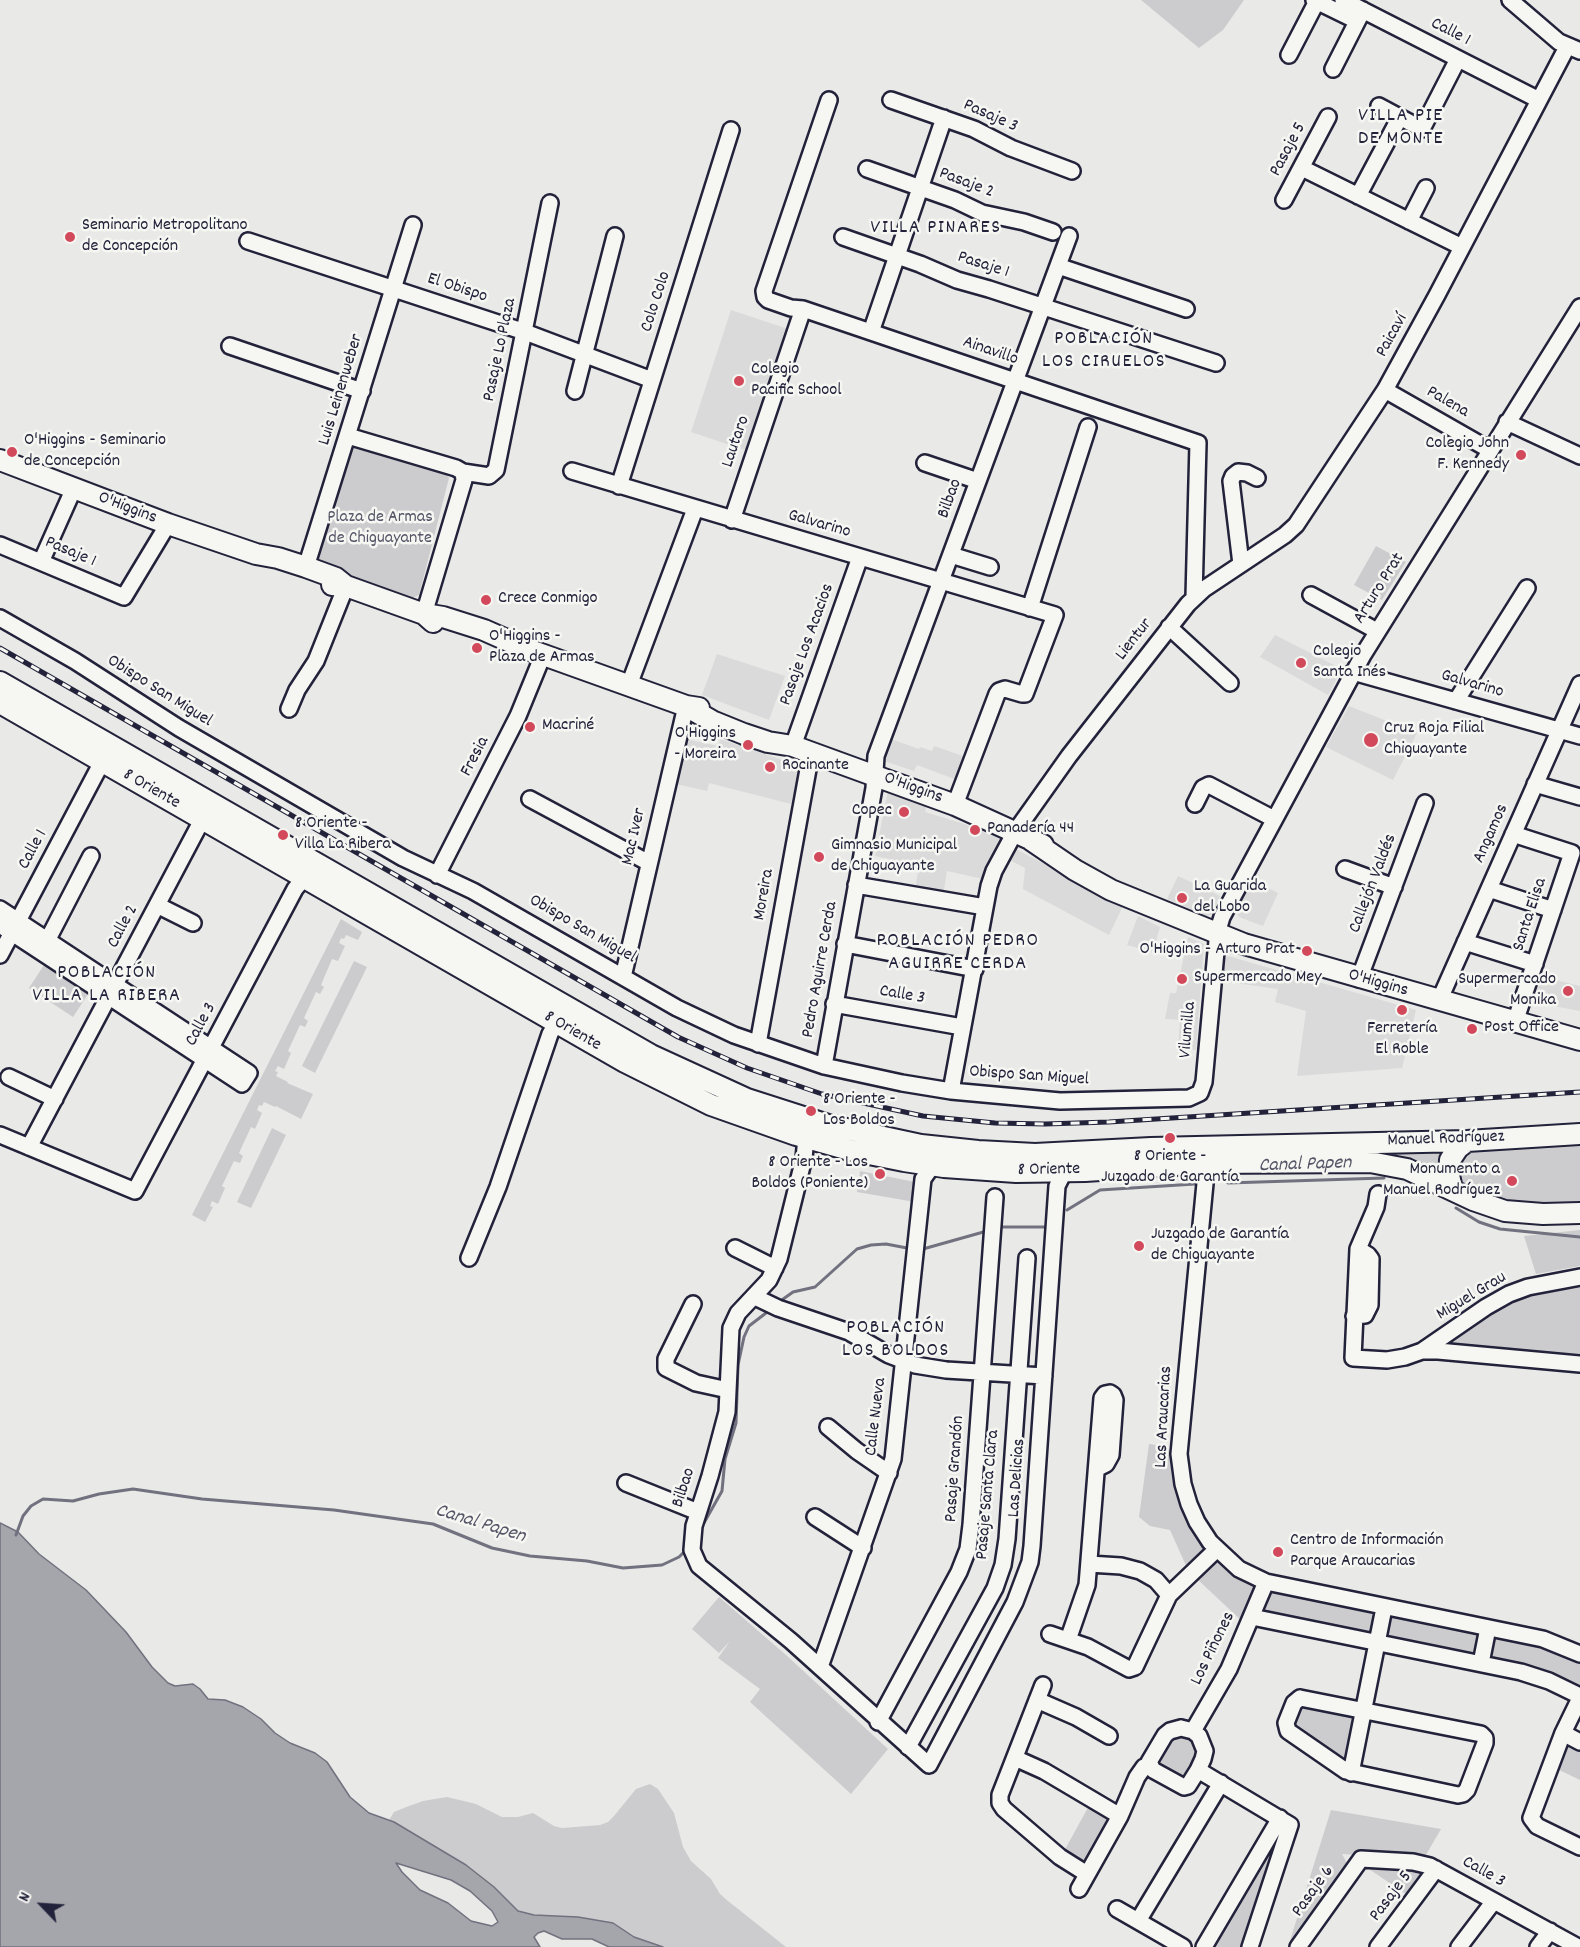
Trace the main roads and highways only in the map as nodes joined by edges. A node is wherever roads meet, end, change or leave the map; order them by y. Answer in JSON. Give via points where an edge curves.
{"nodes":[{"id":1,"x":0,"y":460,"type":"edge"},
{"id":2,"x":0,"y":682,"type":"edge"},
{"id":3,"x":0,"y":703,"type":"edge"},
{"id":4,"x":93,"y":735,"type":"junction"},
{"id":5,"x":102,"y":762,"type":"junction"},
{"id":6,"x":334,"y":874,"type":"junction"},
{"id":7,"x":304,"y":878,"type":"junction"},
{"id":8,"x":1580,"y":1040,"type":"edge"},
{"id":9,"x":796,"y":1116,"type":"junction"},
{"id":10,"x":1580,"y":1134,"type":"edge"},
{"id":11,"x":806,"y":1138,"type":"junction"},
{"id":12,"x":1467,"y":1141,"type":"junction"},
{"id":13,"x":954,"y":1149,"type":"junction"},
{"id":14,"x":1205,"y":1155,"type":"junction"},
{"id":15,"x":933,"y":1165,"type":"junction"},
{"id":16,"x":1452,"y":1189,"type":"junction"},
{"id":17,"x":1580,"y":1213,"type":"edge"}],
"edges":[{"from":1,"to":8,"type":"main road","name":"O'Higgins","via":[[168,524],[278,558],[309,573],[336,578],[346,586],[424,614],[461,634],[535,652],[772,733],[802,750],[956,805],[1023,836],[1126,897],[1255,948]]},
{"from":2,"to":4,"type":"main road","name":"8 Oriente"},
{"from":3,"to":5,"type":"main road","name":"8 Oriente"},
{"from":4,"to":5,"type":"main road"},
{"from":4,"to":6,"type":"main road","name":"8 Oriente"},
{"from":5,"to":7,"type":"main road","name":"8 Oriente"},
{"from":6,"to":7,"type":"main road"},
{"from":6,"to":9,"type":"main road","name":"8 Oriente","via":[[665,1063]]},
{"from":7,"to":11,"type":"main road","name":"8 Oriente","via":[[678,1090]]},
{"from":9,"to":11,"type":"main road"},
{"from":9,"to":13,"type":"main road","name":"8 Oriente","via":[[874,1136]]},
{"from":10,"to":12,"type":"main road","name":"Manuel Rodríguez"},
{"from":11,"to":15,"type":"main road","name":"8 Oriente"},
{"from":12,"to":14,"type":"main road","name":"Manuel Rodríguez"},
{"from":12,"to":16,"type":"main road","via":[[1450,1160]]},
{"from":13,"to":14,"type":"main road","name":"8 Oriente"},
{"from":13,"to":15,"type":"main road","via":[[941,1155]]},
{"from":14,"to":15,"type":"main road","name":"8 Oriente","via":[[1064,1172]]},
{"from":14,"to":16,"type":"main road","name":"Manuel Rodríguez","via":[[1382,1163],[1413,1171]]},
{"from":16,"to":17,"type":"main road","name":"Manuel Rodríguez","via":[[1504,1211]]}]}
